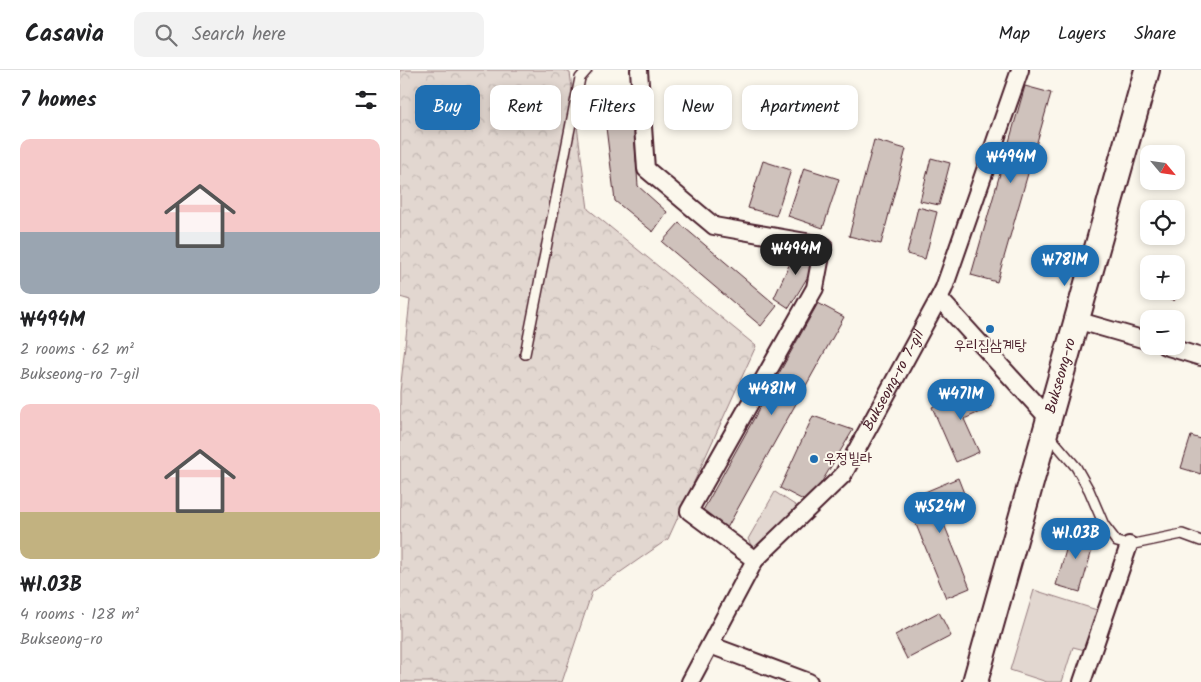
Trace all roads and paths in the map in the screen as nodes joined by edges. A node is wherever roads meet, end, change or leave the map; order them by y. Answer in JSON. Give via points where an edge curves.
{"nodes":[{"id":1,"x":587,"y":70,"type":"edge"},
{"id":2,"x":639,"y":70,"type":"edge"},
{"id":3,"x":1020,"y":70,"type":"edge"},
{"id":4,"x":1147,"y":70,"type":"edge"},
{"id":5,"x":939,"y":298,"type":"junction"},
{"id":6,"x":1076,"y":320,"type":"junction"},
{"id":7,"x":1140,"y":339,"type":"edge"},
{"id":8,"x":1185,"y":352,"type":"edge"},
{"id":9,"x":525,"y":354,"type":"dead end"},
{"id":10,"x":1201,"y":357,"type":"edge"},
{"id":11,"x":1046,"y":424,"type":"junction"},
{"id":12,"x":1201,"y":541,"type":"edge"},
{"id":13,"x":1129,"y":545,"type":"junction"},
{"id":14,"x":756,"y":560,"type":"junction"},
{"id":15,"x":710,"y":645,"type":"junction"},
{"id":16,"x":690,"y":682,"type":"edge"},
{"id":17,"x":809,"y":682,"type":"edge"},
{"id":18,"x":975,"y":682,"type":"edge"},
{"id":19,"x":1082,"y":682,"type":"edge"}],
"edges":[{"from":1,"to":9,"type":"lane","via":[[580,78]]},
{"from":2,"to":14,"type":"street","via":[[646,169],[714,226],[823,245],[815,288],[689,511]]},
{"from":3,"to":5,"type":"street","name":"Bukseong-ro 7-gil"},
{"from":4,"to":6,"type":"street","name":"Bukseong-ro"},
{"from":5,"to":11,"type":"street"},
{"from":5,"to":14,"type":"street","name":"Bukseong-ro 7-gil","via":[[843,475]]},
{"from":6,"to":7,"type":"street"},
{"from":6,"to":11,"type":"street","name":"Bukseong-ro"},
{"from":8,"to":10,"type":"street"},
{"from":11,"to":13,"type":"lane","via":[[1076,467],[1104,525],[1118,542]]},
{"from":11,"to":18,"type":"street","name":"Bukseong-ro"},
{"from":12,"to":13,"type":"lane","via":[[1182,534]]},
{"from":13,"to":19,"type":"street"},
{"from":14,"to":15,"type":"street","name":"Bukseong-ro 7-gil"},
{"from":15,"to":16,"type":"street","name":"Bukseong-ro 7-gil"},
{"from":15,"to":17,"type":"street"}]}
